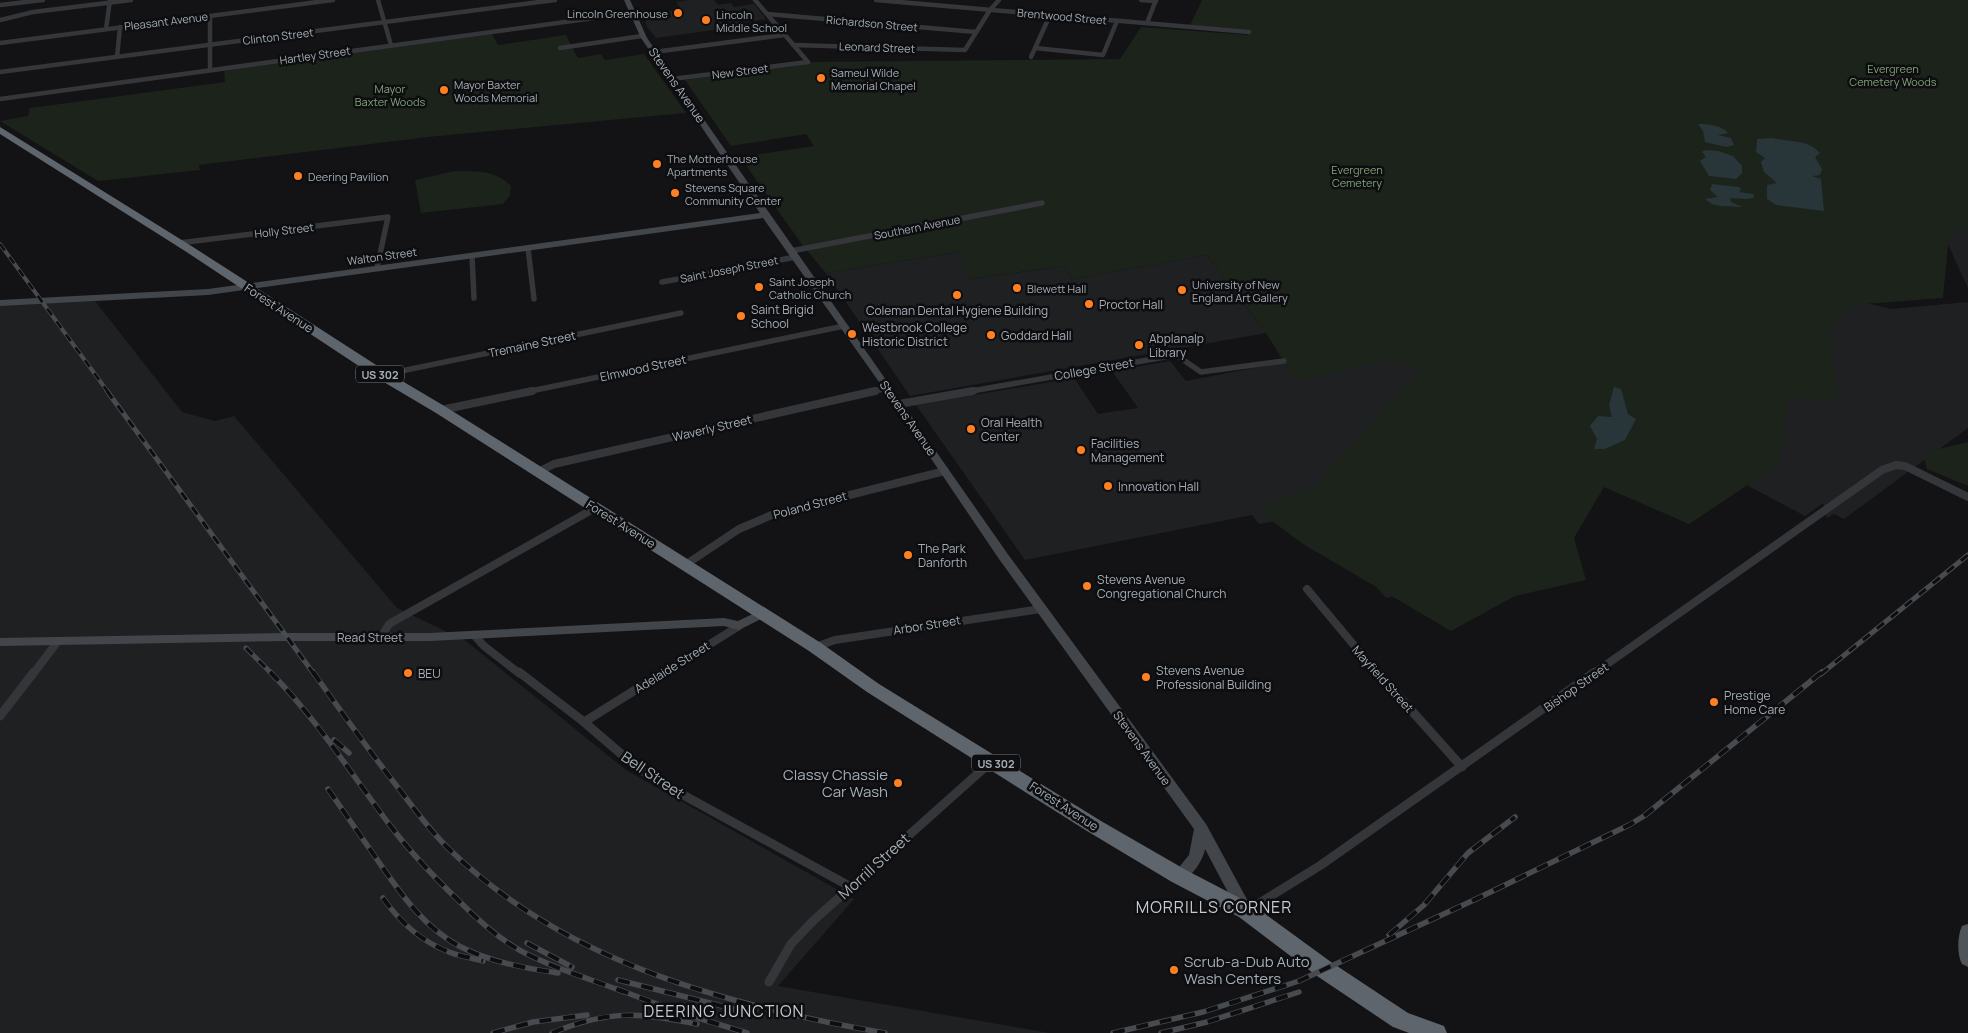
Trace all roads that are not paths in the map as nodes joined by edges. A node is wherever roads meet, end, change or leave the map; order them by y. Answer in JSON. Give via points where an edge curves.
{"nodes":[{"id":1,"x":43,"y":0,"type":"edge"},
{"id":2,"x":131,"y":0,"type":"edge"},
{"id":3,"x":333,"y":0,"type":"edge"},
{"id":4,"x":378,"y":0,"type":"edge"},
{"id":5,"x":555,"y":0,"type":"edge"},
{"id":6,"x":627,"y":0,"type":"edge"},
{"id":7,"x":755,"y":0,"type":"edge"},
{"id":8,"x":876,"y":0,"type":"edge"},
{"id":9,"x":999,"y":0,"type":"edge"},
{"id":10,"x":1141,"y":0,"type":"edge"},
{"id":11,"x":110,"y":1,"type":"edge"},
{"id":12,"x":1156,"y":1,"type":"edge"},
{"id":13,"x":0,"y":5,"type":"edge"},
{"id":14,"x":990,"y":10,"type":"junction"},
{"id":15,"x":40,"y":11,"type":"junction"},
{"id":16,"x":631,"y":13,"type":"junction"},
{"id":17,"x":767,"y":14,"type":"junction"},
{"id":18,"x":1050,"y":15,"type":"junction"},
{"id":19,"x":210,"y":16,"type":"junction"},
{"id":20,"x":0,"y":20,"type":"edge"},
{"id":21,"x":1117,"y":21,"type":"junction"},
{"id":22,"x":383,"y":22,"type":"junction"},
{"id":23,"x":1147,"y":23,"type":"junction"},
{"id":24,"x":120,"y":27,"type":"junction"},
{"id":25,"x":106,"y":29,"type":"junction"},
{"id":26,"x":976,"y":32,"type":"junction"},
{"id":27,"x":1249,"y":32,"type":"dead end"},
{"id":28,"x":784,"y":34,"type":"junction"},
{"id":29,"x":642,"y":36,"type":"junction"},
{"id":30,"x":0,"y":43,"type":"edge"},
{"id":31,"x":793,"y":44,"type":"junction"},
{"id":32,"x":210,"y":45,"type":"junction"},
{"id":33,"x":391,"y":45,"type":"junction"},
{"id":34,"x":560,"y":48,"type":"dead end"},
{"id":35,"x":1035,"y":48,"type":"junction"},
{"id":36,"x":654,"y":52,"type":"junction"},
{"id":37,"x":118,"y":57,"type":"junction"},
{"id":38,"x":1031,"y":57,"type":"dead end"},
{"id":39,"x":210,"y":69,"type":"junction"},
{"id":40,"x":0,"y":72,"type":"edge"},
{"id":41,"x":672,"y":79,"type":"junction"},
{"id":42,"x":0,"y":99,"type":"edge"},
{"id":43,"x":0,"y":130,"type":"edge"},
{"id":44,"x":1042,"y":203,"type":"dead end"},
{"id":45,"x":765,"y":215,"type":"junction"},
{"id":46,"x":179,"y":243,"type":"junction"},
{"id":47,"x":528,"y":248,"type":"junction"},
{"id":48,"x":793,"y":254,"type":"junction"},
{"id":49,"x":472,"y":256,"type":"junction"},
{"id":50,"x":377,"y":268,"type":"junction"},
{"id":51,"x":662,"y":282,"type":"dead end"},
{"id":52,"x":247,"y":287,"type":"junction"},
{"id":53,"x":474,"y":298,"type":"dead end"},
{"id":54,"x":534,"y":299,"type":"dead end"},
{"id":55,"x":0,"y":302,"type":"edge"},
{"id":56,"x":681,"y":313,"type":"dead end"},
{"id":57,"x":844,"y":326,"type":"junction"},
{"id":58,"x":1284,"y":361,"type":"dead end"},
{"id":59,"x":382,"y":375,"type":"junction"},
{"id":60,"x":888,"y":388,"type":"junction"},
{"id":61,"x":900,"y":404,"type":"junction"},
{"id":62,"x":441,"y":410,"type":"junction"},
{"id":63,"x":945,"y":471,"type":"junction"},
{"id":64,"x":538,"y":472,"type":"junction"},
{"id":65,"x":1968,"y":497,"type":"edge"},
{"id":66,"x":595,"y":508,"type":"junction"},
{"id":67,"x":685,"y":565,"type":"junction"},
{"id":68,"x":1307,"y":589,"type":"dead end"},
{"id":69,"x":1041,"y":609,"type":"junction"},
{"id":70,"x":761,"y":614,"type":"junction"},
{"id":71,"x":739,"y":626,"type":"junction"},
{"id":72,"x":474,"y":635,"type":"junction"},
{"id":73,"x":382,"y":636,"type":"junction"},
{"id":74,"x":58,"y":641,"type":"junction"},
{"id":75,"x":0,"y":642,"type":"edge"},
{"id":76,"x":815,"y":647,"type":"junction"},
{"id":77,"x":0,"y":716,"type":"edge"},
{"id":78,"x":584,"y":722,"type":"junction"},
{"id":79,"x":992,"y":761,"type":"junction"},
{"id":80,"x":1462,"y":767,"type":"junction"},
{"id":81,"x":1201,"y":828,"type":"junction"},
{"id":82,"x":1179,"y":876,"type":"junction"},
{"id":83,"x":851,"y":887,"type":"junction"},
{"id":84,"x":1246,"y":911,"type":"junction"},
{"id":85,"x":1968,"y":931,"type":"edge"},
{"id":86,"x":1968,"y":958,"type":"edge"},
{"id":87,"x":769,"y":982,"type":"dead end"},
{"id":88,"x":1408,"y":1026,"type":"edge"},
{"id":89,"x":1436,"y":1033,"type":"edge"}],
"edges":[{"from":1,"to":13,"type":"street"},
{"from":1,"to":15,"type":"street"},
{"from":2,"to":11,"type":"street"},
{"from":3,"to":19,"type":"street","name":"Pleasant Avenue"},
{"from":4,"to":22,"type":"street"},
{"from":5,"to":22,"type":"street","name":"Clinton Street"},
{"from":6,"to":16,"type":"main road","name":"Stevens Avenue"},
{"from":7,"to":17,"type":"street"},
{"from":8,"to":14,"type":"street","name":"Brentwood Street"},
{"from":9,"to":14,"type":"street"},
{"from":10,"to":12,"type":"street"},
{"from":11,"to":15,"type":"street"},
{"from":11,"to":25,"type":"street"},
{"from":12,"to":23,"type":"street"},
{"from":14,"to":18,"type":"street","name":"Brentwood Street"},
{"from":14,"to":26,"type":"street"},
{"from":15,"to":20,"type":"street"},
{"from":16,"to":29,"type":"main road","name":"Stevens Avenue"},
{"from":16,"to":33,"type":"street","name":"Hartley Street"},
{"from":17,"to":26,"type":"street","name":"Richardson Street"},
{"from":17,"to":28,"type":"street"},
{"from":18,"to":21,"type":"street","name":"Brentwood Street"},
{"from":18,"to":35,"type":"street"},
{"from":19,"to":24,"type":"street","name":"Pleasant Avenue"},
{"from":19,"to":32,"type":"street"},
{"from":21,"to":23,"type":"street","name":"Brentwood Street"},
{"from":21,"to":35,"type":"street","via":[[1103,55]]},
{"from":22,"to":32,"type":"street","name":"Clinton Street"},
{"from":22,"to":33,"type":"street"},
{"from":23,"to":27,"type":"street","name":"Brentwood Street"},
{"from":24,"to":25,"type":"street","name":"Pleasant Avenue"},
{"from":24,"to":37,"type":"street"},
{"from":25,"to":30,"type":"street","name":"Pleasant Avenue"},
{"from":26,"to":31,"type":"street","name":"Leonard Street","via":[[967,49],[961,50]]},
{"from":28,"to":31,"type":"street"},
{"from":28,"to":36,"type":"street"},
{"from":29,"to":34,"type":"street"},
{"from":29,"to":36,"type":"main road","name":"Stevens Avenue"},
{"from":31,"to":41,"type":"street","name":"New Street","via":[[808,62]]},
{"from":32,"to":37,"type":"street","name":"Clinton Street"},
{"from":32,"to":39,"type":"street"},
{"from":33,"to":39,"type":"street","name":"Hartley Street"},
{"from":35,"to":38,"type":"street"},
{"from":36,"to":41,"type":"main road","name":"Stevens Avenue"},
{"from":37,"to":40,"type":"street","name":"Clinton Street"},
{"from":39,"to":42,"type":"street","name":"Hartley Street"},
{"from":41,"to":45,"type":"main road","name":"Stevens Avenue"},
{"from":43,"to":46,"type":"highway","name":"Forest Avenue","number":"US 302"},
{"from":44,"to":48,"type":"street","name":"Southern Avenue"},
{"from":45,"to":47,"type":"main road","name":"Walton Street"},
{"from":45,"to":48,"type":"main road","name":"Stevens Avenue"},
{"from":46,"to":50,"type":"street","name":"Holly Street","via":[[388,217]]},
{"from":46,"to":52,"type":"highway","name":"Forest Avenue","number":"US 302"},
{"from":47,"to":49,"type":"main road","name":"Walton Street"},
{"from":47,"to":54,"type":"street"},
{"from":48,"to":51,"type":"street","name":"Saint Joseph Street"},
{"from":48,"to":57,"type":"main road","name":"Stevens Avenue"},
{"from":49,"to":50,"type":"main road","name":"Walton Street"},
{"from":49,"to":53,"type":"street"},
{"from":50,"to":52,"type":"main road","name":"Walton Street"},
{"from":52,"to":55,"type":"main road","name":"Walton Street","via":[[181,294]]},
{"from":52,"to":59,"type":"highway","name":"Forest Avenue","number":"US 302"},
{"from":56,"to":59,"type":"street","name":"Tremaine Street"},
{"from":57,"to":60,"type":"main road","name":"Stevens Avenue"},
{"from":57,"to":62,"type":"street","name":"Elmwood Street"},
{"from":58,"to":61,"type":"street","name":"College Street","via":[[1201,372],[1176,355]]},
{"from":59,"to":62,"type":"highway","name":"Forest Avenue","number":"US 302"},
{"from":60,"to":61,"type":"main road","name":"Stevens Avenue"},
{"from":60,"to":64,"type":"street","name":"Waverly Street","via":[[554,464]]},
{"from":61,"to":63,"type":"main road","name":"Stevens Avenue"},
{"from":62,"to":64,"type":"highway","name":"Forest Avenue","number":"US 302"},
{"from":63,"to":67,"type":"street","name":"Poland Street","via":[[754,521]]},
{"from":63,"to":69,"type":"main road","name":"Stevens Avenue"},
{"from":64,"to":66,"type":"highway","name":"Forest Avenue","number":"US 302"},
{"from":65,"to":80,"type":"street","name":"Bishop Street","via":[[1905,466],[1896,465],[1882,470]]},
{"from":66,"to":67,"type":"highway","name":"Forest Avenue","number":"US 302"},
{"from":66,"to":73,"type":"street","via":[[388,624]]},
{"from":67,"to":70,"type":"highway","name":"Forest Avenue","number":"US 302"},
{"from":68,"to":80,"type":"street","name":"Mayfield Street"},
{"from":69,"to":76,"type":"street","name":"Arbor Street","via":[[835,640]]},
{"from":69,"to":81,"type":"main road","name":"Stevens Avenue"},
{"from":70,"to":71,"type":"main road","name":"Adelaide Street"},
{"from":70,"to":76,"type":"highway","name":"Forest Avenue","number":"US 302"},
{"from":71,"to":72,"type":"main road","name":"Read Street","via":[[724,622]]},
{"from":71,"to":78,"type":"street","name":"Adelaide Street"},
{"from":72,"to":73,"type":"main road","name":"Read Street"},
{"from":72,"to":78,"type":"street","name":"Bell Street"},
{"from":73,"to":74,"type":"main road","name":"Read Street"},
{"from":74,"to":75,"type":"main road","name":"Read Street"},
{"from":74,"to":77,"type":"street"},
{"from":76,"to":79,"type":"highway","name":"Forest Avenue","number":"US 302","via":[[873,688]]},
{"from":78,"to":83,"type":"street","name":"Bell Street","via":[[656,780]]},
{"from":79,"to":82,"type":"highway","name":"Forest Avenue","number":"US 302"},
{"from":79,"to":83,"type":"street","name":"Morrill Street"},
{"from":80,"to":84,"type":"street","name":"Bishop Street","via":[[1320,865]]},
{"from":81,"to":82,"type":"main road","via":[[1196,857]]},
{"from":81,"to":84,"type":"main road","name":"Stevens Avenue"},
{"from":82,"to":84,"type":"highway","name":"Forest Avenue","number":"US 302"},
{"from":83,"to":87,"type":"street","name":"Morrill Street","via":[[791,944]]},
{"from":84,"to":88,"type":"highway","number":"US 302"},
{"from":85,"to":86,"type":"main road"},
{"from":88,"to":89,"type":"highway","number":"US 302"}]}
